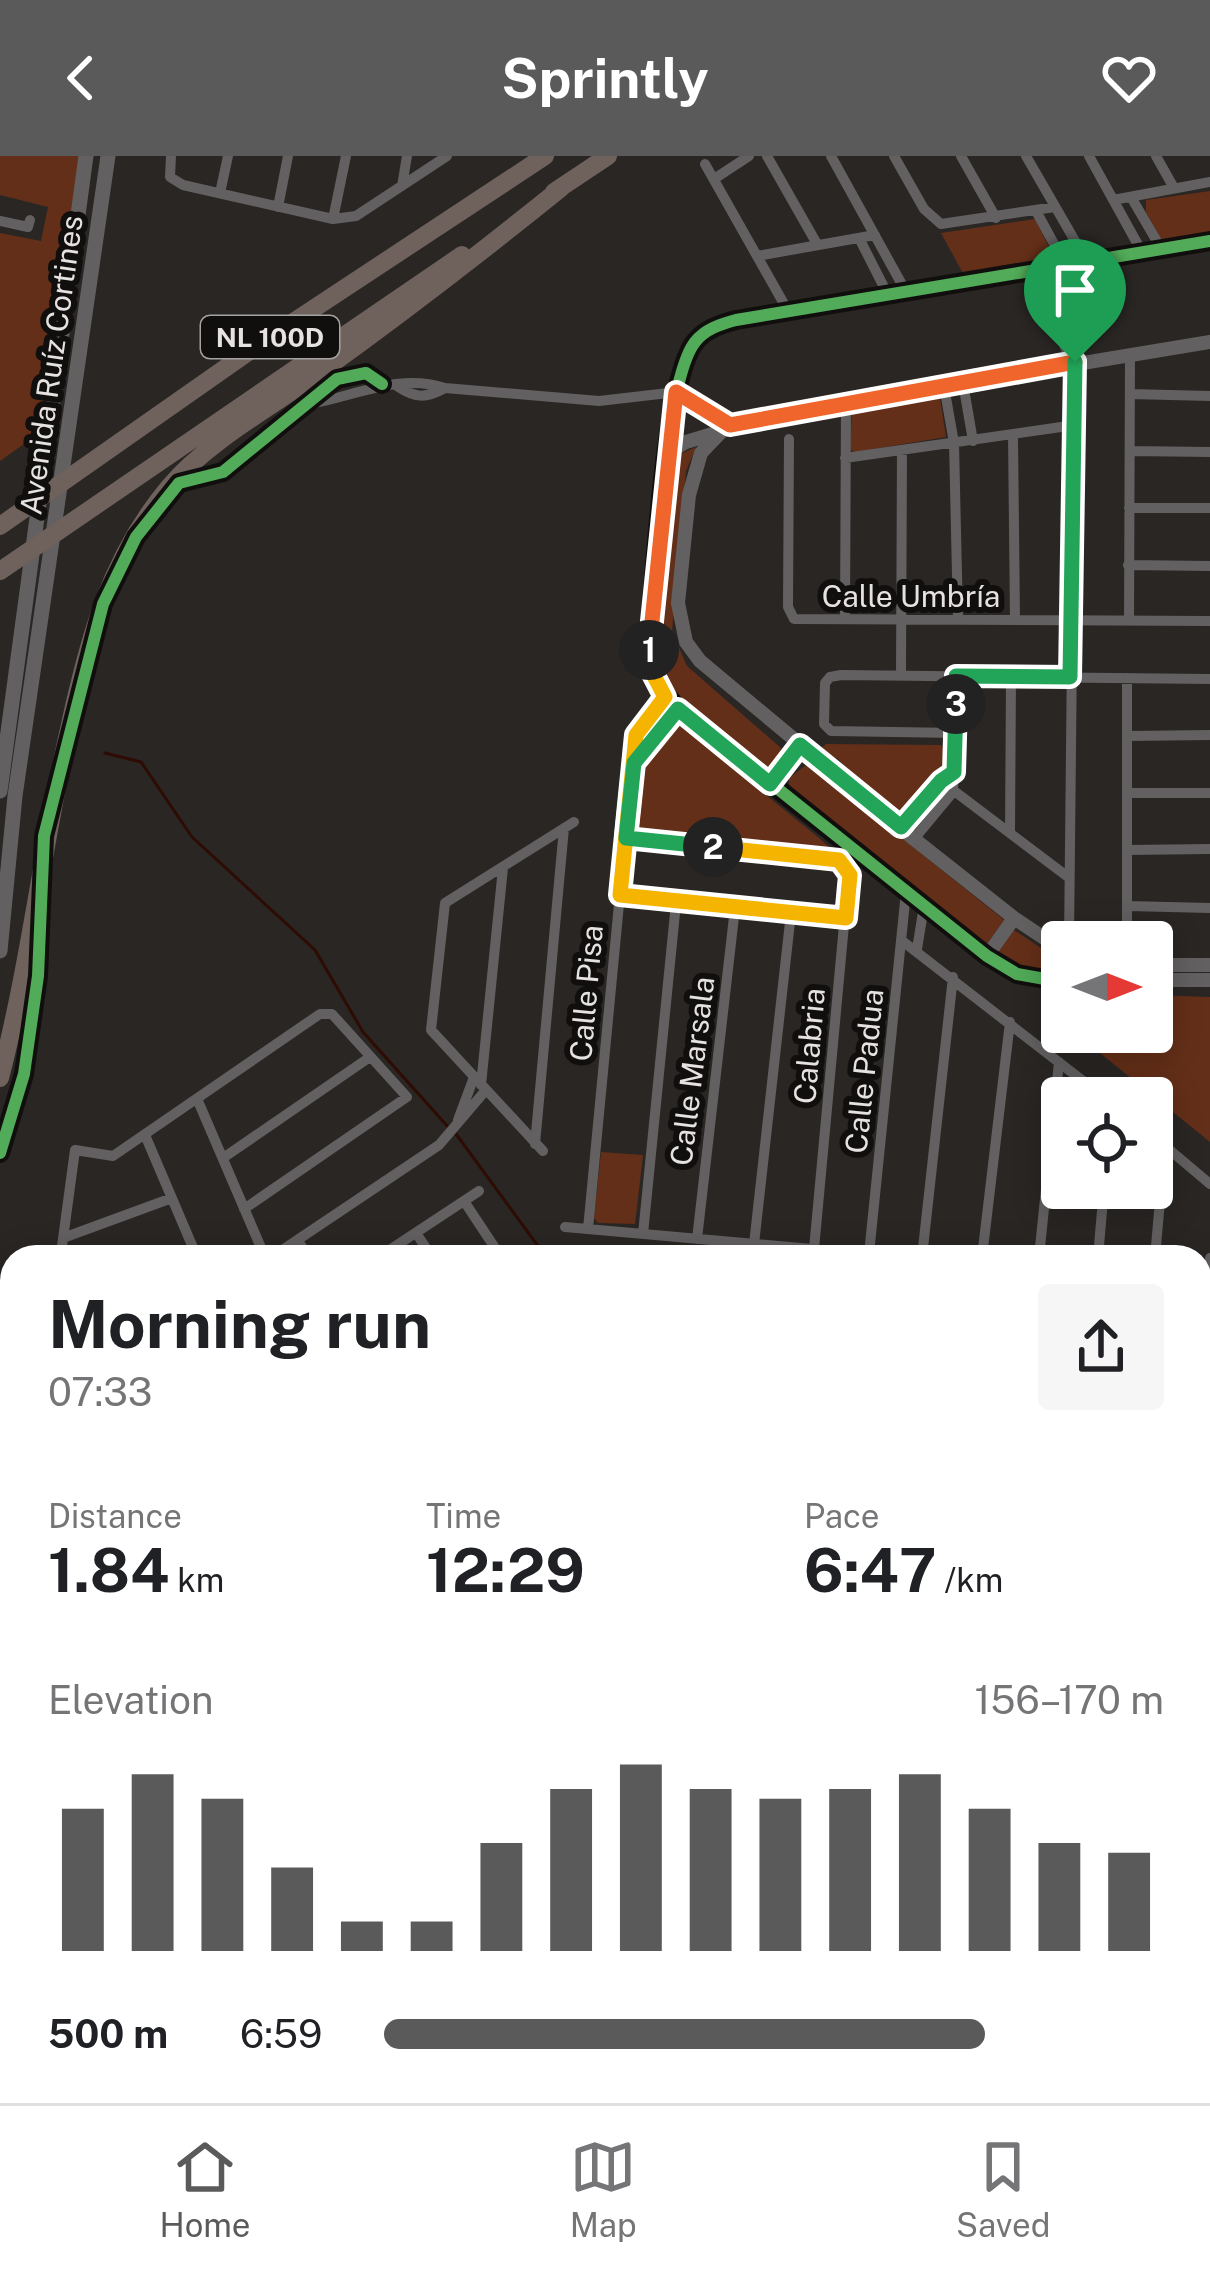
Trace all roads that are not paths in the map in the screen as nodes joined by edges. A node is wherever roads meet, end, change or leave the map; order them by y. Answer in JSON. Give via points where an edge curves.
{"nodes":[{"id":1,"x":86,"y":156,"type":"edge"},
{"id":2,"x":108,"y":156,"type":"edge"},
{"id":3,"x":172,"y":156,"type":"edge"},
{"id":4,"x":228,"y":156,"type":"edge"},
{"id":5,"x":288,"y":156,"type":"edge"},
{"id":6,"x":346,"y":156,"type":"edge"},
{"id":7,"x":407,"y":156,"type":"edge"},
{"id":8,"x":447,"y":156,"type":"edge"},
{"id":9,"x":545,"y":156,"type":"edge"},
{"id":10,"x":608,"y":156,"type":"edge"},
{"id":11,"x":749,"y":156,"type":"edge"},
{"id":12,"x":767,"y":156,"type":"edge"},
{"id":13,"x":831,"y":156,"type":"edge"},
{"id":14,"x":894,"y":156,"type":"edge"},
{"id":15,"x":961,"y":156,"type":"edge"},
{"id":16,"x":1026,"y":156,"type":"edge"},
{"id":17,"x":1089,"y":156,"type":"edge"},
{"id":18,"x":1156,"y":156,"type":"edge"},
{"id":19,"x":705,"y":164,"type":"dead end"},
{"id":20,"x":714,"y":179,"type":"junction"},
{"id":21,"x":1210,"y":182,"type":"edge"},
{"id":22,"x":401,"y":186,"type":"junction"},
{"id":23,"x":561,"y":188,"type":"junction"},
{"id":24,"x":1174,"y":188,"type":"junction"},
{"id":25,"x":220,"y":193,"type":"junction"},
{"id":26,"x":1130,"y":197,"type":"junction"},
{"id":27,"x":1113,"y":200,"type":"junction"},
{"id":28,"x":278,"y":207,"type":"junction"},
{"id":29,"x":1055,"y":207,"type":"junction"},
{"id":30,"x":1036,"y":211,"type":"junction"},
{"id":31,"x":996,"y":218,"type":"junction"},
{"id":32,"x":333,"y":219,"type":"junction"},
{"id":33,"x":30,"y":220,"type":"dead end"},
{"id":34,"x":0,"y":221,"type":"edge"},
{"id":35,"x":875,"y":235,"type":"junction"},
{"id":36,"x":860,"y":238,"type":"junction"},
{"id":37,"x":1210,"y":242,"type":"edge"},
{"id":38,"x":817,"y":244,"type":"junction"},
{"id":39,"x":1162,"y":250,"type":"junction"},
{"id":40,"x":1142,"y":252,"type":"junction"},
{"id":41,"x":757,"y":256,"type":"junction"},
{"id":42,"x":1086,"y":260,"type":"junction"},
{"id":43,"x":1065,"y":265,"type":"junction"},
{"id":44,"x":905,"y":290,"type":"junction"},
{"id":45,"x":887,"y":293,"type":"junction"},
{"id":46,"x":788,"y":311,"type":"junction"},
{"id":47,"x":1210,"y":342,"type":"edge"},
{"id":48,"x":1130,"y":354,"type":"junction"},
{"id":49,"x":1075,"y":362,"type":"junction"},
{"id":50,"x":963,"y":383,"type":"junction"},
{"id":51,"x":944,"y":386,"type":"junction"},
{"id":52,"x":676,"y":392,"type":"junction"},
{"id":53,"x":1130,"y":394,"type":"junction"},
{"id":54,"x":1210,"y":396,"type":"edge"},
{"id":55,"x":846,"y":401,"type":"junction"},
{"id":56,"x":1075,"y":425,"type":"junction"},
{"id":57,"x":725,"y":429,"type":"junction"},
{"id":58,"x":1013,"y":435,"type":"junction"},
{"id":59,"x":789,"y":439,"type":"dead end"},
{"id":60,"x":973,"y":441,"type":"junction"},
{"id":61,"x":954,"y":443,"type":"junction"},
{"id":62,"x":902,"y":450,"type":"junction"},
{"id":63,"x":1130,"y":451,"type":"junction"},
{"id":64,"x":668,"y":452,"type":"junction"},
{"id":65,"x":1210,"y":452,"type":"edge"},
{"id":66,"x":845,"y":458,"type":"junction"},
{"id":67,"x":1129,"y":508,"type":"junction"},
{"id":68,"x":1210,"y":508,"type":"edge"},
{"id":69,"x":0,"y":526,"type":"edge"},
{"id":70,"x":1128,"y":565,"type":"junction"},
{"id":71,"x":1210,"y":566,"type":"edge"},
{"id":72,"x":0,"y":571,"type":"edge"},
{"id":73,"x":903,"y":619,"type":"junction"},
{"id":74,"x":845,"y":620,"type":"junction"},
{"id":75,"x":958,"y":620,"type":"junction"},
{"id":76,"x":1015,"y":620,"type":"junction"},
{"id":77,"x":1129,"y":621,"type":"junction"},
{"id":78,"x":1210,"y":621,"type":"edge"},
{"id":79,"x":1072,"y":622,"type":"junction"},
{"id":80,"x":902,"y":675,"type":"junction"},
{"id":81,"x":956,"y":676,"type":"junction"},
{"id":82,"x":1011,"y":677,"type":"junction"},
{"id":83,"x":1070,"y":677,"type":"junction"},
{"id":84,"x":1127,"y":678,"type":"junction"},
{"id":85,"x":1210,"y":679,"type":"edge"},
{"id":86,"x":665,"y":697,"type":"junction"},
{"id":87,"x":678,"y":709,"type":"junction"},
{"id":88,"x":956,"y":734,"type":"junction"},
{"id":89,"x":1126,"y":736,"type":"junction"},
{"id":90,"x":1210,"y":736,"type":"edge"},
{"id":91,"x":800,"y":745,"type":"junction"},
{"id":92,"x":634,"y":763,"type":"junction"},
{"id":93,"x":954,"y":772,"type":"junction"},
{"id":94,"x":941,"y":781,"type":"junction"},
{"id":95,"x":770,"y":784,"type":"junction"},
{"id":96,"x":56,"y":788,"type":"junction"},
{"id":97,"x":953,"y":792,"type":"junction"},
{"id":98,"x":1127,"y":793,"type":"junction"},
{"id":99,"x":1210,"y":793,"type":"edge"},
{"id":100,"x":8,"y":794,"type":"edge"},
{"id":101,"x":901,"y":827,"type":"junction"},
{"id":102,"x":1010,"y":833,"type":"junction"},
{"id":103,"x":626,"y":838,"type":"junction"},
{"id":104,"x":914,"y":839,"type":"junction"},
{"id":105,"x":1210,"y":849,"type":"edge"},
{"id":106,"x":1127,"y":850,"type":"junction"},
{"id":107,"x":503,"y":868,"type":"junction"},
{"id":108,"x":1068,"y":877,"type":"junction"},
{"id":109,"x":39,"y":884,"type":"junction"},
{"id":110,"x":905,"y":892,"type":"junction"},
{"id":111,"x":620,"y":895,"type":"junction"},
{"id":112,"x":676,"y":903,"type":"junction"},
{"id":113,"x":924,"y":906,"type":"junction"},
{"id":114,"x":1127,"y":906,"type":"junction"},
{"id":115,"x":735,"y":908,"type":"junction"},
{"id":116,"x":1210,"y":908,"type":"edge"},
{"id":117,"x":790,"y":913,"type":"junction"},
{"id":118,"x":846,"y":918,"type":"junction"},
{"id":119,"x":1014,"y":919,"type":"junction"},
{"id":120,"x":1069,"y":921,"type":"edge"},
{"id":121,"x":1127,"y":921,"type":"edge"},
{"id":122,"x":1041,"y":936,"type":"edge"},
{"id":123,"x":902,"y":940,"type":"junction"},
{"id":124,"x":917,"y":949,"type":"junction"},
{"id":125,"x":0,"y":951,"type":"edge"},
{"id":126,"x":987,"y":956,"type":"junction"},
{"id":127,"x":1173,"y":964,"type":"edge"},
{"id":128,"x":1210,"y":965,"type":"edge"},
{"id":129,"x":953,"y":977,"type":"junction"},
{"id":130,"x":1041,"y":980,"type":"edge"},
{"id":131,"x":1173,"y":980,"type":"edge"},
{"id":132,"x":1210,"y":980,"type":"edge"},
{"id":133,"x":1010,"y":1022,"type":"junction"},
{"id":134,"x":370,"y":1057,"type":"junction"},
{"id":135,"x":1059,"y":1062,"type":"junction"},
{"id":136,"x":1078,"y":1077,"type":"edge"},
{"id":137,"x":0,"y":1078,"type":"edge"},
{"id":138,"x":480,"y":1084,"type":"junction"},
{"id":139,"x":198,"y":1101,"type":"junction"},
{"id":140,"x":146,"y":1135,"type":"junction"},
{"id":141,"x":1173,"y":1152,"type":"edge"},
{"id":142,"x":0,"y":1153,"type":"edge"},
{"id":143,"x":223,"y":1158,"type":"junction"},
{"id":144,"x":1210,"y":1184,"type":"edge"},
{"id":145,"x":478,"y":1191,"type":"dead end"},
{"id":146,"x":172,"y":1198,"type":"junction"},
{"id":147,"x":464,"y":1201,"type":"junction"},
{"id":148,"x":244,"y":1209,"type":"junction"},
{"id":149,"x":1102,"y":1209,"type":"edge"},
{"id":150,"x":1159,"y":1209,"type":"edge"},
{"id":151,"x":565,"y":1227,"type":"dead end"},
{"id":152,"x":588,"y":1229,"type":"junction"},
{"id":153,"x":416,"y":1233,"type":"junction"},
{"id":154,"x":643,"y":1234,"type":"junction"},
{"id":155,"x":64,"y":1238,"type":"junction"},
{"id":156,"x":698,"y":1239,"type":"junction"},
{"id":157,"x":298,"y":1240,"type":"junction"},
{"id":158,"x":754,"y":1244,"type":"junction"},
{"id":159,"x":65,"y":1245,"type":"edge"},
{"id":160,"x":191,"y":1245,"type":"edge"},
{"id":161,"x":271,"y":1245,"type":"edge"},
{"id":162,"x":290,"y":1245,"type":"edge"},
{"id":163,"x":301,"y":1245,"type":"edge"},
{"id":164,"x":398,"y":1245,"type":"edge"},
{"id":165,"x":424,"y":1245,"type":"edge"},
{"id":166,"x":493,"y":1245,"type":"edge"},
{"id":167,"x":766,"y":1245,"type":"edge"},
{"id":168,"x":814,"y":1245,"type":"edge"},
{"id":169,"x":870,"y":1245,"type":"edge"},
{"id":170,"x":923,"y":1245,"type":"edge"},
{"id":171,"x":983,"y":1245,"type":"edge"},
{"id":172,"x":1040,"y":1245,"type":"edge"},
{"id":173,"x":1099,"y":1245,"type":"edge"},
{"id":174,"x":1156,"y":1245,"type":"edge"}],
"edges":[{"from":1,"to":100,"type":"main road","name":"Avenida Ruíz Cortines"},
{"from":2,"to":100,"type":"main road","name":"Avenida Ruíz Cortines","via":[[51,560]]},
{"from":3,"to":25,"type":"street","via":[[170,177]]},
{"from":4,"to":25,"type":"street"},
{"from":5,"to":28,"type":"street"},
{"from":6,"to":32,"type":"street"},
{"from":7,"to":22,"type":"street"},
{"from":8,"to":22,"type":"street"},
{"from":9,"to":69,"type":"highway","number":"NL 100D"},
{"from":10,"to":23,"type":"highway","number":"NL 100D"},
{"from":11,"to":20,"type":"street"},
{"from":12,"to":38,"type":"street"},
{"from":13,"to":35,"type":"street"},
{"from":14,"to":31,"type":"street","via":[[936,222]]},
{"from":15,"to":31,"type":"street"},
{"from":16,"to":29,"type":"street"},
{"from":17,"to":27,"type":"street"},
{"from":18,"to":24,"type":"street"},
{"from":19,"to":20,"type":"street"},
{"from":20,"to":41,"type":"street"},
{"from":21,"to":24,"type":"street"},
{"from":22,"to":32,"type":"street","via":[[356,216]]},
{"from":23,"to":72,"type":"highway","number":"NL 100D"},
{"from":23,"to":96,"type":"highway","via":[[171,483],[111,578],[87,645]]},
{"from":24,"to":26,"type":"street"},
{"from":25,"to":28,"type":"street"},
{"from":26,"to":27,"type":"street"},
{"from":26,"to":39,"type":"street"},
{"from":27,"to":40,"type":"street"},
{"from":28,"to":32,"type":"street"},
{"from":29,"to":30,"type":"street"},
{"from":29,"to":42,"type":"street"},
{"from":30,"to":31,"type":"street"},
{"from":30,"to":43,"type":"street"},
{"from":33,"to":34,"type":"street","via":[[28,227]]},
{"from":35,"to":36,"type":"street"},
{"from":35,"to":44,"type":"street"},
{"from":36,"to":38,"type":"street"},
{"from":36,"to":45,"type":"street"},
{"from":37,"to":39,"type":"street"},
{"from":38,"to":41,"type":"street"},
{"from":39,"to":40,"type":"street"},
{"from":40,"to":42,"type":"street"},
{"from":41,"to":46,"type":"street"},
{"from":42,"to":43,"type":"street"},
{"from":43,"to":44,"type":"street"},
{"from":43,"to":49,"type":"street","via":[[1055,311]]},
{"from":44,"to":45,"type":"street"},
{"from":45,"to":46,"type":"street"},
{"from":46,"to":52,"type":"street","via":[[719,324],[694,343]]},
{"from":47,"to":48,"type":"street"},
{"from":48,"to":49,"type":"street"},
{"from":48,"to":53,"type":"street"},
{"from":49,"to":50,"type":"street"},
{"from":49,"to":56,"type":"street"},
{"from":50,"to":51,"type":"street"},
{"from":50,"to":60,"type":"street"},
{"from":51,"to":55,"type":"street"},
{"from":51,"to":61,"type":"street"},
{"from":52,"to":57,"type":"street"},
{"from":52,"to":64,"type":"street"},
{"from":52,"to":96,"type":"street","via":[[599,401],[423,381],[397,386],[366,373],[321,391],[223,472],[179,483],[136,537],[103,604]]},
{"from":53,"to":54,"type":"street"},
{"from":53,"to":63,"type":"street"},
{"from":55,"to":57,"type":"street"},
{"from":55,"to":66,"type":"street"},
{"from":56,"to":58,"type":"street"},
{"from":56,"to":79,"type":"street"},
{"from":57,"to":64,"type":"street"},
{"from":57,"to":91,"type":"street","via":[[701,453],[689,495],[680,625],[700,662]]},
{"from":58,"to":60,"type":"street"},
{"from":58,"to":76,"type":"street"},
{"from":59,"to":74,"type":"street","name":"Calle Umbría","via":[[788,607],[794,619]]},
{"from":60,"to":61,"type":"street"},
{"from":61,"to":62,"type":"street"},
{"from":61,"to":75,"type":"street"},
{"from":62,"to":66,"type":"street"},
{"from":62,"to":73,"type":"street"},
{"from":63,"to":65,"type":"street"},
{"from":63,"to":67,"type":"street"},
{"from":64,"to":86,"type":"street","via":[[649,655]]},
{"from":66,"to":74,"type":"street"},
{"from":67,"to":68,"type":"street"},
{"from":67,"to":70,"type":"street"},
{"from":70,"to":71,"type":"street"},
{"from":70,"to":77,"type":"street"},
{"from":73,"to":74,"type":"street","name":"Calle Umbría"},
{"from":73,"to":75,"type":"street","name":"Calle Umbría"},
{"from":73,"to":80,"type":"street"},
{"from":75,"to":76,"type":"street","name":"Calle Umbría"},
{"from":76,"to":79,"type":"street","name":"Calle Umbría"},
{"from":77,"to":78,"type":"street","name":"Calle Umbría"},
{"from":77,"to":79,"type":"street","name":"Calle Umbría"},
{"from":79,"to":83,"type":"street"},
{"from":80,"to":81,"type":"street"},
{"from":80,"to":88,"type":"street","via":[[834,676],[825,683],[824,724],[831,731]]},
{"from":81,"to":82,"type":"street"},
{"from":81,"to":88,"type":"street"},
{"from":82,"to":83,"type":"street"},
{"from":82,"to":102,"type":"street"},
{"from":83,"to":84,"type":"street"},
{"from":83,"to":108,"type":"street"},
{"from":84,"to":85,"type":"street"},
{"from":84,"to":89,"type":"street"},
{"from":86,"to":87,"type":"street"},
{"from":86,"to":92,"type":"street","name":"Calle Pisa","via":[[639,729]]},
{"from":87,"to":92,"type":"street"},
{"from":87,"to":95,"type":"street"},
{"from":88,"to":93,"type":"street"},
{"from":89,"to":90,"type":"street"},
{"from":89,"to":98,"type":"street"},
{"from":91,"to":95,"type":"street"},
{"from":91,"to":101,"type":"street"},
{"from":92,"to":103,"type":"street","name":"Calle Pisa"},
{"from":93,"to":94,"type":"street"},
{"from":93,"to":97,"type":"street"},
{"from":94,"to":97,"type":"street"},
{"from":94,"to":101,"type":"street"},
{"from":95,"to":110,"type":"street"},
{"from":96,"to":109,"type":"highway"},
{"from":97,"to":102,"type":"street"},
{"from":97,"to":104,"type":"street"},
{"from":98,"to":99,"type":"street"},
{"from":98,"to":106,"type":"street"},
{"from":100,"to":125,"type":"main road"},
{"from":101,"to":104,"type":"street"},
{"from":102,"to":108,"type":"street"},
{"from":103,"to":111,"type":"street","name":"Calle Pisa"},
{"from":103,"to":118,"type":"street","name":"Calabria","via":[[831,858],[849,871]]},
{"from":104,"to":119,"type":"street"},
{"from":105,"to":106,"type":"street"},
{"from":106,"to":114,"type":"street"},
{"from":107,"to":138,"type":"street"},
{"from":107,"to":138,"type":"street","via":[[445,903],[431,1030]]},
{"from":107,"to":138,"type":"street","via":[[569,825],[539,1148]]},
{"from":108,"to":120,"type":"street"},
{"from":109,"to":137,"type":"highway"},
{"from":109,"to":142,"type":"street","via":[[25,1074]]},
{"from":110,"to":113,"type":"street"},
{"from":110,"to":123,"type":"street","name":"Calle Padua"},
{"from":111,"to":112,"type":"street"},
{"from":111,"to":152,"type":"street","name":"Calle Pisa"},
{"from":112,"to":115,"type":"street"},
{"from":112,"to":154,"type":"street"},
{"from":113,"to":124,"type":"street"},
{"from":113,"to":126,"type":"street"},
{"from":114,"to":116,"type":"street"},
{"from":114,"to":121,"type":"street"},
{"from":115,"to":117,"type":"street"},
{"from":115,"to":156,"type":"street","name":"Calle Marsala"},
{"from":117,"to":118,"type":"street"},
{"from":117,"to":158,"type":"street"},
{"from":118,"to":168,"type":"street","name":"Calabria"},
{"from":119,"to":122,"type":"street"},
{"from":119,"to":126,"type":"street"},
{"from":123,"to":124,"type":"street"},
{"from":123,"to":169,"type":"street","name":"Calle Padua"},
{"from":124,"to":129,"type":"street"},
{"from":126,"to":130,"type":"street"},
{"from":127,"to":128,"type":"street"},
{"from":129,"to":133,"type":"street"},
{"from":129,"to":170,"type":"street"},
{"from":131,"to":132,"type":"street"},
{"from":133,"to":135,"type":"street"},
{"from":133,"to":171,"type":"street"},
{"from":134,"to":139,"type":"street","via":[[332,1014],[320,1014]]},
{"from":134,"to":143,"type":"street"},
{"from":134,"to":148,"type":"street","via":[[407,1097]]},
{"from":135,"to":136,"type":"street"},
{"from":135,"to":172,"type":"street"},
{"from":138,"to":157,"type":"street","via":[[439,1145]]},
{"from":139,"to":140,"type":"street"},
{"from":139,"to":143,"type":"street"},
{"from":140,"to":146,"type":"street"},
{"from":140,"to":155,"type":"street","via":[[113,1156],[75,1150]]},
{"from":141,"to":144,"type":"street"},
{"from":143,"to":148,"type":"street"},
{"from":145,"to":147,"type":"street"},
{"from":146,"to":155,"type":"street"},
{"from":146,"to":160,"type":"street"},
{"from":147,"to":153,"type":"street"},
{"from":147,"to":166,"type":"street"},
{"from":148,"to":161,"type":"street"},
{"from":149,"to":173,"type":"street"},
{"from":150,"to":174,"type":"street"},
{"from":151,"to":152,"type":"street"},
{"from":152,"to":154,"type":"street"},
{"from":153,"to":164,"type":"street"},
{"from":153,"to":165,"type":"street"},
{"from":154,"to":156,"type":"street"},
{"from":155,"to":159,"type":"street"},
{"from":156,"to":158,"type":"street"},
{"from":157,"to":162,"type":"street"},
{"from":157,"to":163,"type":"street"},
{"from":158,"to":167,"type":"street"}]}
